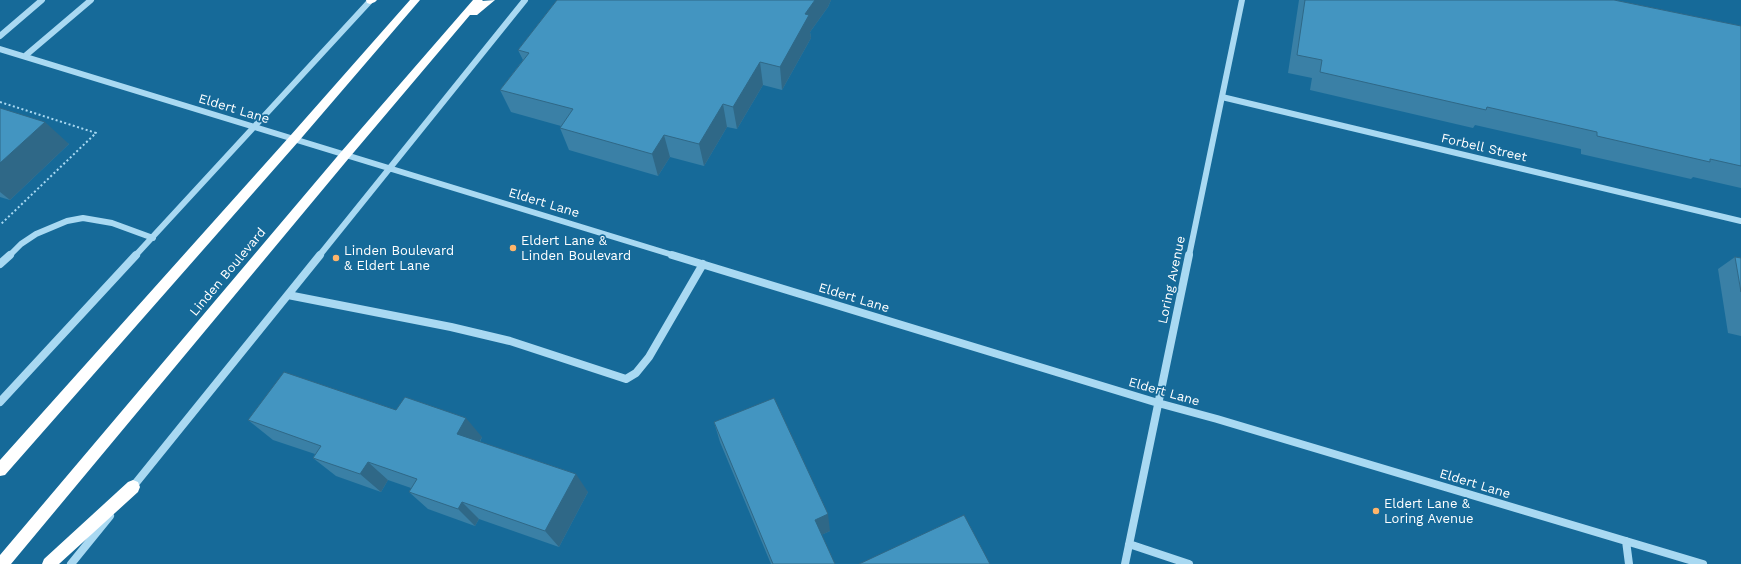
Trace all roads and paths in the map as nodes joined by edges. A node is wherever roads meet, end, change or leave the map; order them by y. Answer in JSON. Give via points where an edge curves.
{"nodes":[{"id":1,"x":42,"y":0,"type":"edge"},
{"id":2,"x":91,"y":0,"type":"edge"},
{"id":3,"x":371,"y":0,"type":"edge"},
{"id":4,"x":416,"y":0,"type":"edge"},
{"id":5,"x":478,"y":0,"type":"edge"},
{"id":6,"x":490,"y":0,"type":"edge"},
{"id":7,"x":525,"y":0,"type":"edge"},
{"id":8,"x":1242,"y":0,"type":"edge"},
{"id":9,"x":453,"y":30,"type":"junction"},
{"id":10,"x":0,"y":36,"type":"edge"},
{"id":11,"x":0,"y":49,"type":"edge"},
{"id":12,"x":25,"y":56,"type":"junction"},
{"id":13,"x":1222,"y":97,"type":"junction"},
{"id":14,"x":0,"y":102,"type":"edge"},
{"id":15,"x":255,"y":128,"type":"junction"},
{"id":16,"x":294,"y":139,"type":"junction"},
{"id":17,"x":346,"y":155,"type":"junction"},
{"id":18,"x":390,"y":168,"type":"junction"},
{"id":19,"x":1741,"y":221,"type":"edge"},
{"id":20,"x":0,"y":225,"type":"edge"},
{"id":21,"x":153,"y":238,"type":"junction"},
{"id":22,"x":0,"y":264,"type":"edge"},
{"id":23,"x":703,"y":264,"type":"junction"},
{"id":24,"x":288,"y":295,"type":"junction"},
{"id":25,"x":0,"y":402,"type":"edge"},
{"id":26,"x":1158,"y":403,"type":"junction"},
{"id":27,"x":0,"y":470,"type":"edge"},
{"id":28,"x":133,"y":486,"type":"junction"},
{"id":29,"x":1626,"y":541,"type":"junction"},
{"id":30,"x":1129,"y":544,"type":"junction"},
{"id":31,"x":2,"y":564,"type":"edge"},
{"id":32,"x":49,"y":564,"type":"edge"},
{"id":33,"x":71,"y":564,"type":"edge"},
{"id":34,"x":1125,"y":564,"type":"edge"},
{"id":35,"x":1189,"y":564,"type":"edge"},
{"id":36,"x":1629,"y":564,"type":"edge"},
{"id":37,"x":1703,"y":564,"type":"edge"}],
"edges":[{"from":1,"to":10,"type":"street"},
{"from":2,"to":12,"type":"street"},
{"from":3,"to":15,"type":"street"},
{"from":4,"to":16,"type":"highway"},
{"from":5,"to":9,"type":"highway","name":"Linden Boulevard"},
{"from":6,"to":9,"type":"highway"},
{"from":7,"to":18,"type":"street"},
{"from":8,"to":13,"type":"street","name":"Loring Avenue"},
{"from":9,"to":17,"type":"highway","name":"Linden Boulevard"},
{"from":11,"to":12,"type":"street","name":"Eldert Lane"},
{"from":12,"to":15,"type":"street","name":"Eldert Lane"},
{"from":13,"to":19,"type":"street","name":"Forbell Street"},
{"from":13,"to":26,"type":"street","name":"Loring Avenue"},
{"from":14,"to":20,"type":"path","via":[[96,133]]},
{"from":15,"to":16,"type":"street","name":"Eldert Lane"},
{"from":15,"to":21,"type":"street"},
{"from":16,"to":17,"type":"street","name":"Eldert Lane"},
{"from":16,"to":27,"type":"highway"},
{"from":17,"to":18,"type":"street","name":"Eldert Lane"},
{"from":17,"to":31,"type":"highway","name":"Linden Boulevard"},
{"from":18,"to":23,"type":"street","name":"Eldert Lane"},
{"from":18,"to":24,"type":"street"},
{"from":21,"to":22,"type":"street","via":[[95,219],[67,220],[36,234]]},
{"from":21,"to":25,"type":"street"},
{"from":23,"to":24,"type":"street","via":[[650,357],[636,373],[626,379],[510,341]]},
{"from":23,"to":26,"type":"street","name":"Eldert Lane","via":[[735,276]]},
{"from":24,"to":28,"type":"street"},
{"from":26,"to":29,"type":"street","name":"Eldert Lane"},
{"from":26,"to":30,"type":"street","name":"Loring Avenue"},
{"from":28,"to":32,"type":"highway"},
{"from":28,"to":33,"type":"street"},
{"from":29,"to":36,"type":"street"},
{"from":29,"to":37,"type":"street","name":"Eldert Lane"},
{"from":30,"to":34,"type":"street","name":"Loring Avenue"},
{"from":30,"to":35,"type":"street"}]}
